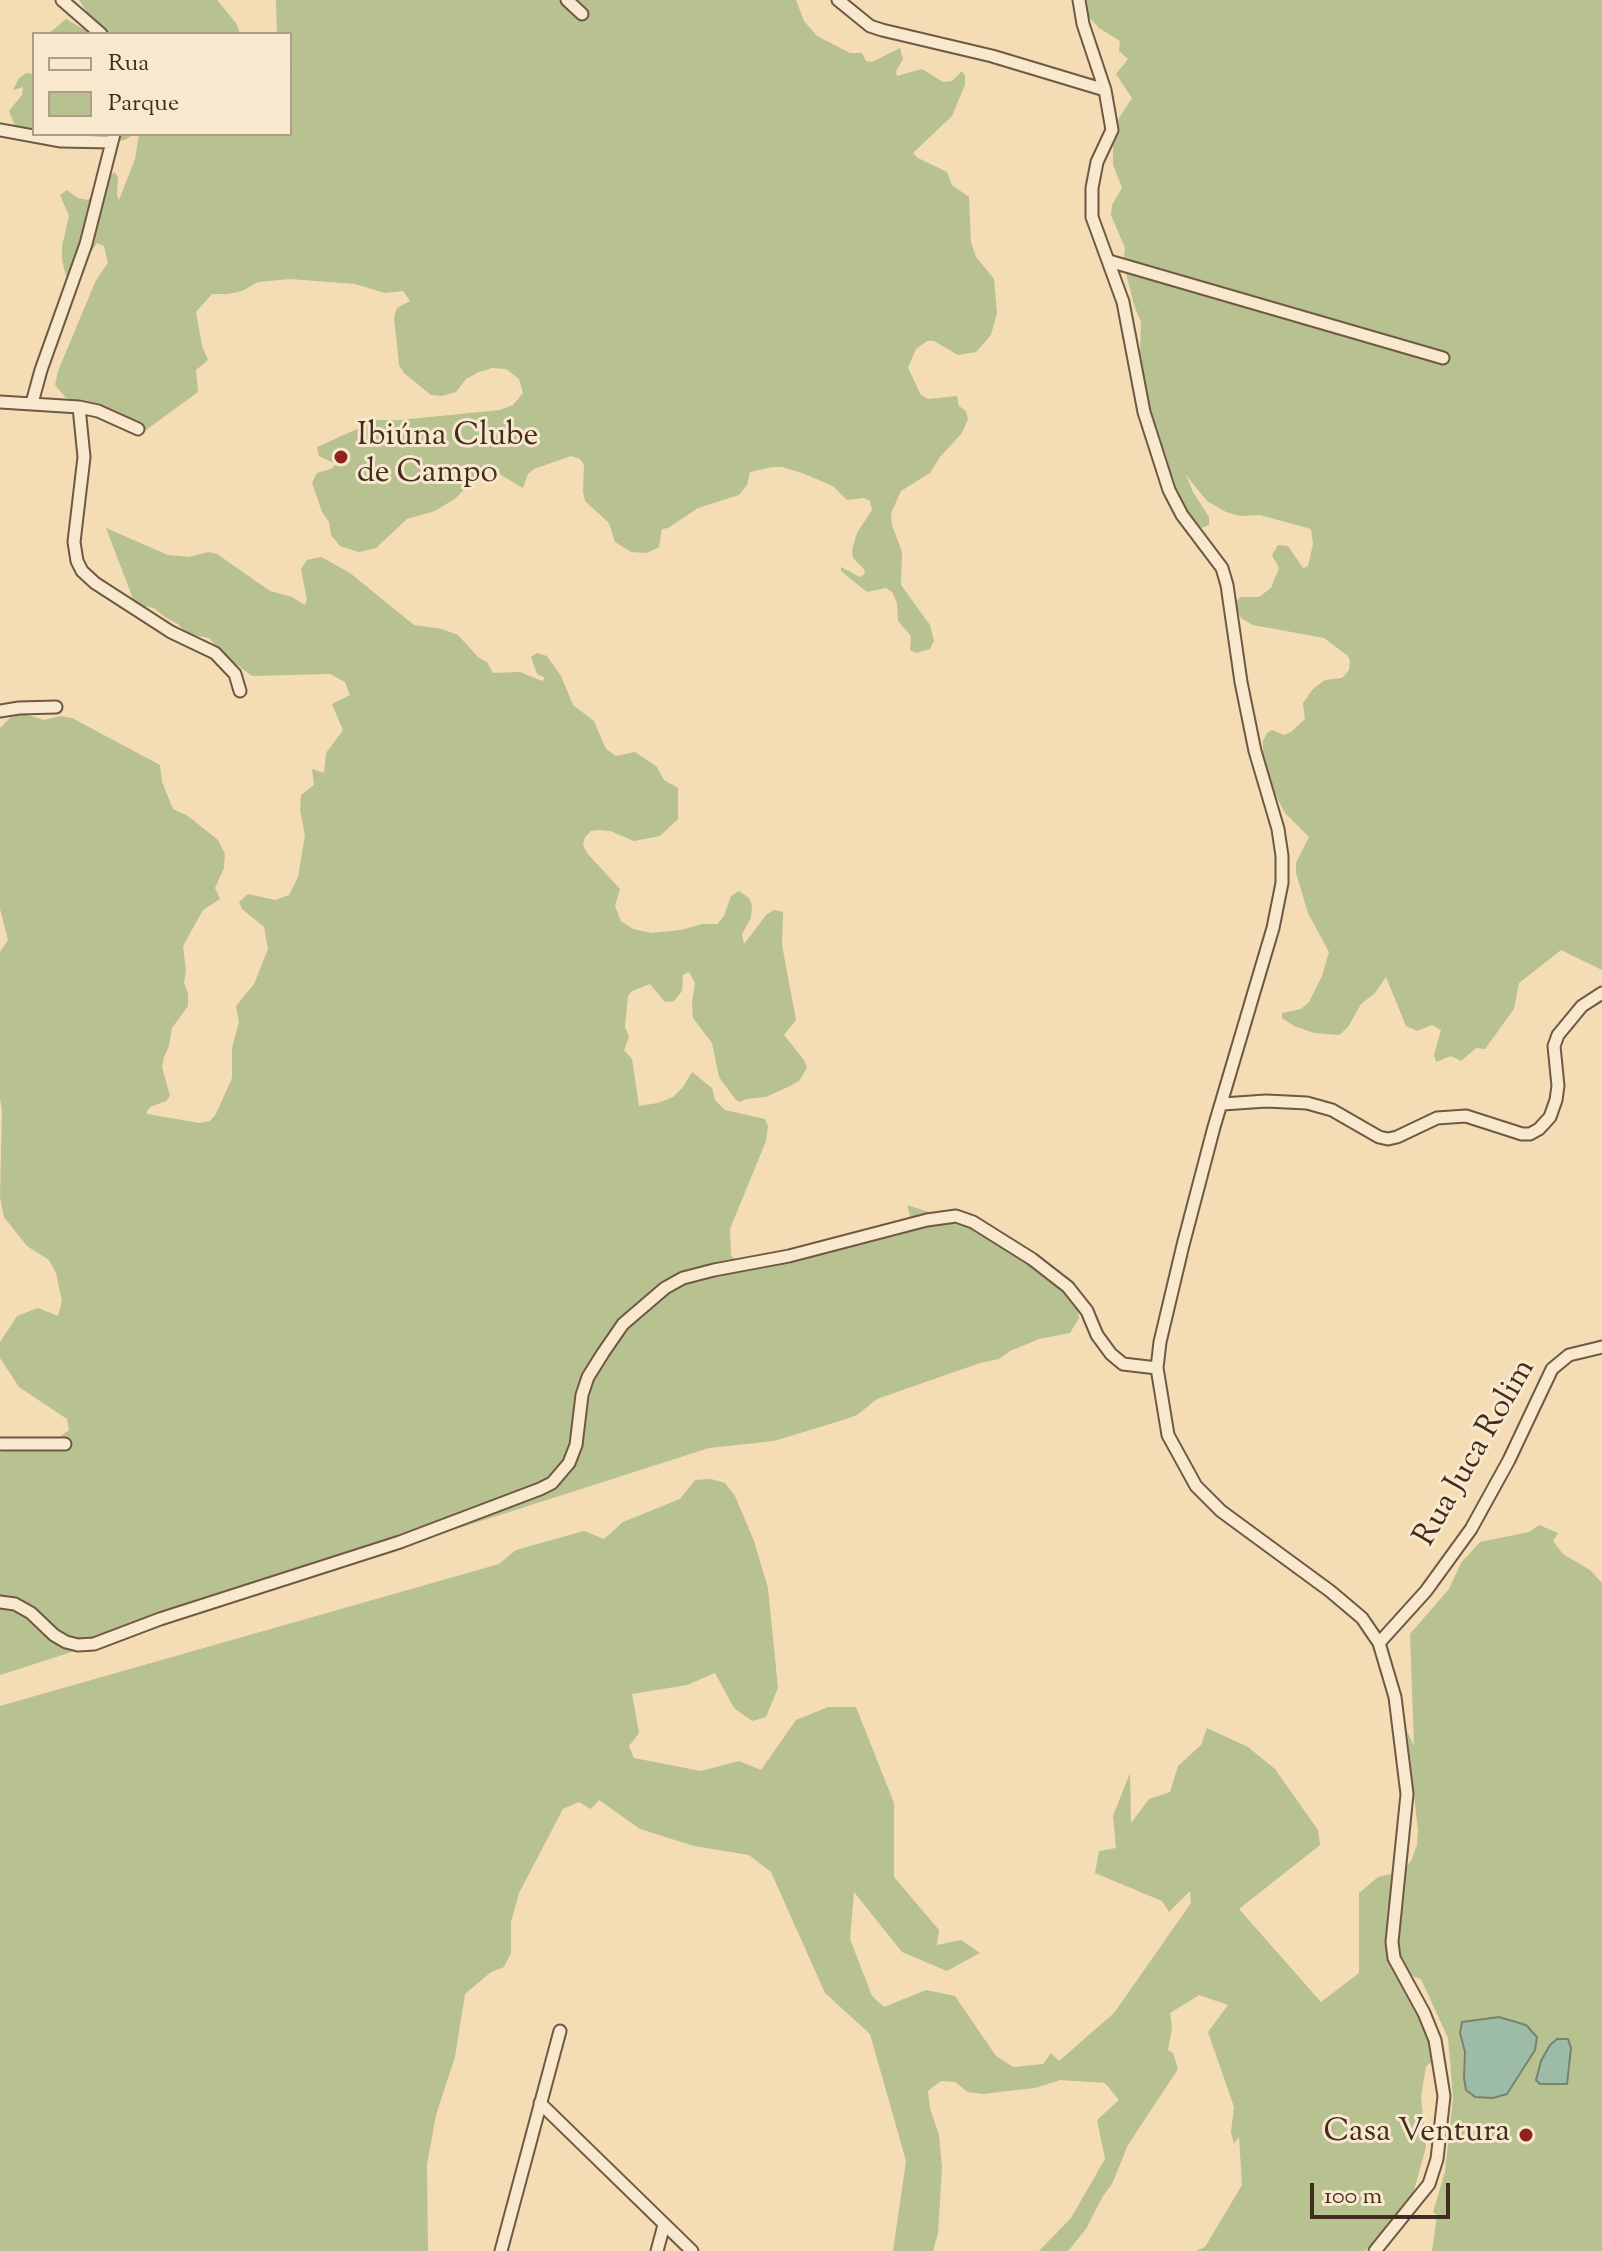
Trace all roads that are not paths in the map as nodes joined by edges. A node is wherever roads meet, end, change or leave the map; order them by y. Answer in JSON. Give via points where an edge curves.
{"nodes":[{"id":1,"x":62,"y":0,"type":"edge"},
{"id":2,"x":567,"y":0,"type":"edge"},
{"id":3,"x":838,"y":0,"type":"edge"},
{"id":4,"x":1079,"y":0,"type":"edge"},
{"id":5,"x":582,"y":14,"type":"dead end"},
{"id":6,"x":99,"y":32,"type":"edge"},
{"id":7,"x":1105,"y":90,"type":"junction"},
{"id":8,"x":0,"y":130,"type":"edge"},
{"id":9,"x":32,"y":136,"type":"edge"},
{"id":10,"x":33,"y":136,"type":"edge"},
{"id":11,"x":113,"y":138,"type":"edge"},
{"id":12,"x":1109,"y":261,"type":"junction"},
{"id":13,"x":1443,"y":358,"type":"dead end"},
{"id":14,"x":0,"y":402,"type":"edge"},
{"id":15,"x":32,"y":403,"type":"junction"},
{"id":16,"x":79,"y":407,"type":"junction"},
{"id":17,"x":138,"y":429,"type":"dead end"},
{"id":18,"x":240,"y":691,"type":"dead end"},
{"id":19,"x":56,"y":707,"type":"dead end"},
{"id":20,"x":0,"y":711,"type":"edge"},
{"id":21,"x":1602,"y":993,"type":"edge"},
{"id":22,"x":1223,"y":1104,"type":"junction"},
{"id":23,"x":1602,"y":1347,"type":"edge"},
{"id":24,"x":1157,"y":1368,"type":"junction"},
{"id":25,"x":0,"y":1444,"type":"edge"},
{"id":26,"x":65,"y":1444,"type":"dead end"},
{"id":27,"x":0,"y":1602,"type":"edge"},
{"id":28,"x":1379,"y":1643,"type":"junction"},
{"id":29,"x":560,"y":2031,"type":"dead end"},
{"id":30,"x":540,"y":2103,"type":"junction"},
{"id":31,"x":664,"y":2225,"type":"junction"},
{"id":32,"x":501,"y":2251,"type":"edge"},
{"id":33,"x":657,"y":2251,"type":"edge"},
{"id":34,"x":692,"y":2251,"type":"edge"},
{"id":35,"x":1375,"y":2251,"type":"edge"}],
"edges":[{"from":1,"to":6,"type":"street"},
{"from":2,"to":5,"type":"street"},
{"from":3,"to":7,"type":"street","via":[[870,26]]},
{"from":4,"to":7,"type":"street"},
{"from":7,"to":12,"type":"street","via":[[1112,130],[1097,162],[1092,217]]},
{"from":8,"to":9,"type":"street"},
{"from":10,"to":11,"type":"street","via":[[61,141]]},
{"from":11,"to":15,"type":"street","via":[[86,244]]},
{"from":12,"to":13,"type":"street"},
{"from":12,"to":22,"type":"street","via":[[1123,302],[1144,412],[1169,490],[1222,568],[1227,585],[1243,695],[1282,856],[1273,928]]},
{"from":14,"to":15,"type":"street"},
{"from":15,"to":16,"type":"street"},
{"from":16,"to":17,"type":"street"},
{"from":16,"to":18,"type":"street","via":[[84,457],[74,542],[82,571],[171,632],[215,653],[235,674]]},
{"from":19,"to":20,"type":"street"},
{"from":21,"to":22,"type":"street","via":[[1582,1006],[1558,1035],[1556,1100],[1550,1117],[1530,1134],[1466,1116],[1437,1118],[1388,1139],[1307,1103]]},
{"from":22,"to":24,"type":"street","via":[[1183,1245]]},
{"from":23,"to":28,"type":"street","name":"Rua Juca Rolim","via":[[1569,1355],[1552,1369],[1471,1529]]},
{"from":24,"to":27,"type":"street","via":[[1123,1364],[1111,1354],[1068,1287],[1032,1259],[973,1222],[956,1216],[927,1220],[683,1278],[665,1288],[623,1324],[588,1377],[569,1463],[540,1489],[400,1542],[94,1644],[66,1642],[31,1613]]},
{"from":24,"to":28,"type":"street","via":[[1168,1435],[1196,1486],[1221,1511],[1362,1618]]},
{"from":25,"to":26,"type":"street"},
{"from":28,"to":35,"type":"street","via":[[1395,1697],[1407,1794],[1393,1917],[1394,1958],[1435,2040],[1444,2096],[1429,2184]]},
{"from":29,"to":30,"type":"street"},
{"from":30,"to":31,"type":"street"},
{"from":30,"to":32,"type":"street"},
{"from":31,"to":33,"type":"street"},
{"from":31,"to":34,"type":"street"}]}
